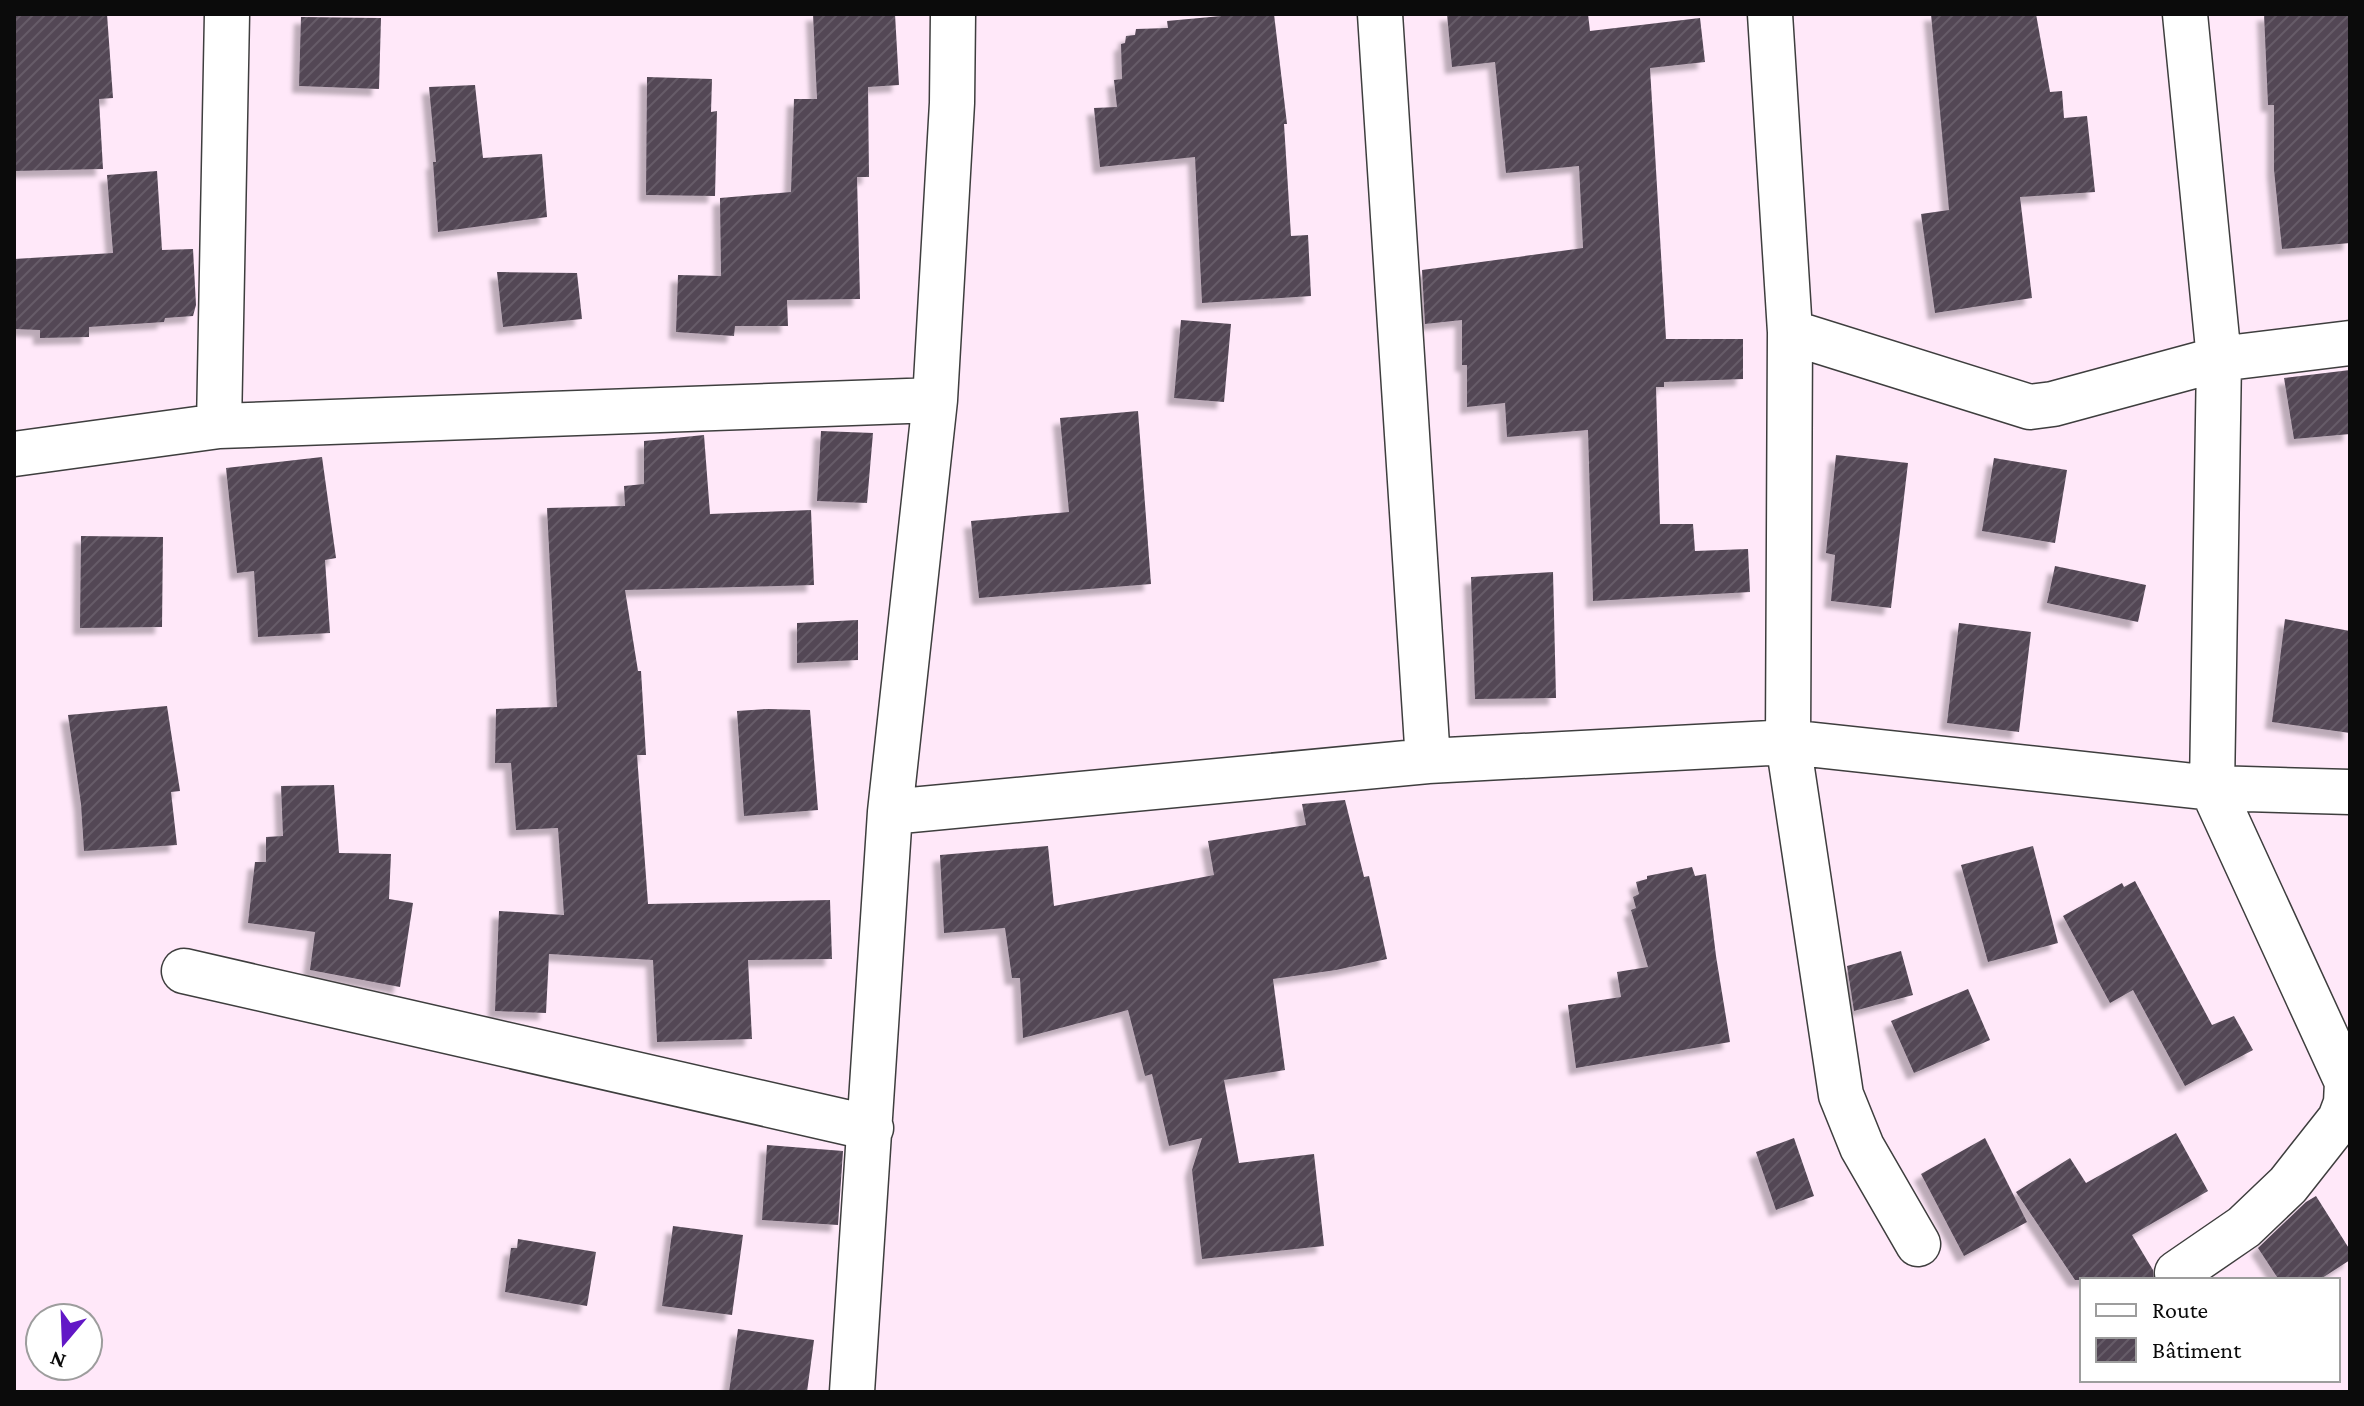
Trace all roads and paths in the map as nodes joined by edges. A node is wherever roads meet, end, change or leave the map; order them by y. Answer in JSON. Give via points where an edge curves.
{"nodes":[{"id":1,"x":227,"y":14,"type":"edge"},
{"id":2,"x":953,"y":14,"type":"edge"},
{"id":3,"x":1380,"y":14,"type":"edge"},
{"id":4,"x":1770,"y":14,"type":"edge"},
{"id":5,"x":2185,"y":14,"type":"edge"},
{"id":6,"x":1790,"y":332,"type":"junction"},
{"id":7,"x":2350,"y":343,"type":"edge"},
{"id":8,"x":2219,"y":359,"type":"junction"},
{"id":9,"x":935,"y":400,"type":"junction"},
{"id":10,"x":219,"y":426,"type":"junction"},
{"id":11,"x":14,"y":454,"type":"edge"},
{"id":12,"x":1788,"y":742,"type":"junction"},
{"id":13,"x":1428,"y":761,"type":"junction"},
{"id":14,"x":2212,"y":788,"type":"junction"},
{"id":15,"x":2350,"y":792,"type":"edge"},
{"id":16,"x":890,"y":812,"type":"junction"},
{"id":17,"x":184,"y":971,"type":"dead end"},
{"id":18,"x":871,"y":1128,"type":"junction"},
{"id":19,"x":1918,"y":1244,"type":"dead end"},
{"id":20,"x":2177,"y":1273,"type":"dead end"},
{"id":21,"x":852,"y":1392,"type":"edge"}],
"edges":[{"from":1,"to":10,"type":"street"},
{"from":2,"to":9,"type":"street"},
{"from":3,"to":13,"type":"street"},
{"from":4,"to":6,"type":"street"},
{"from":5,"to":8,"type":"street"},
{"from":6,"to":8,"type":"street","via":[[2030,407]]},
{"from":6,"to":12,"type":"street"},
{"from":7,"to":8,"type":"street"},
{"from":8,"to":14,"type":"street"},
{"from":9,"to":10,"type":"street"},
{"from":9,"to":16,"type":"street"},
{"from":10,"to":11,"type":"street"},
{"from":12,"to":13,"type":"street"},
{"from":12,"to":14,"type":"street"},
{"from":12,"to":19,"type":"street","via":[[1841,1095],[1862,1147]]},
{"from":13,"to":16,"type":"street"},
{"from":14,"to":15,"type":"street"},
{"from":14,"to":20,"type":"street","via":[[2347,1082],[2346,1103],[2340,1119],[2288,1185],[2244,1227]]},
{"from":16,"to":18,"type":"street"},
{"from":17,"to":18,"type":"street"},
{"from":18,"to":21,"type":"street"}]}
